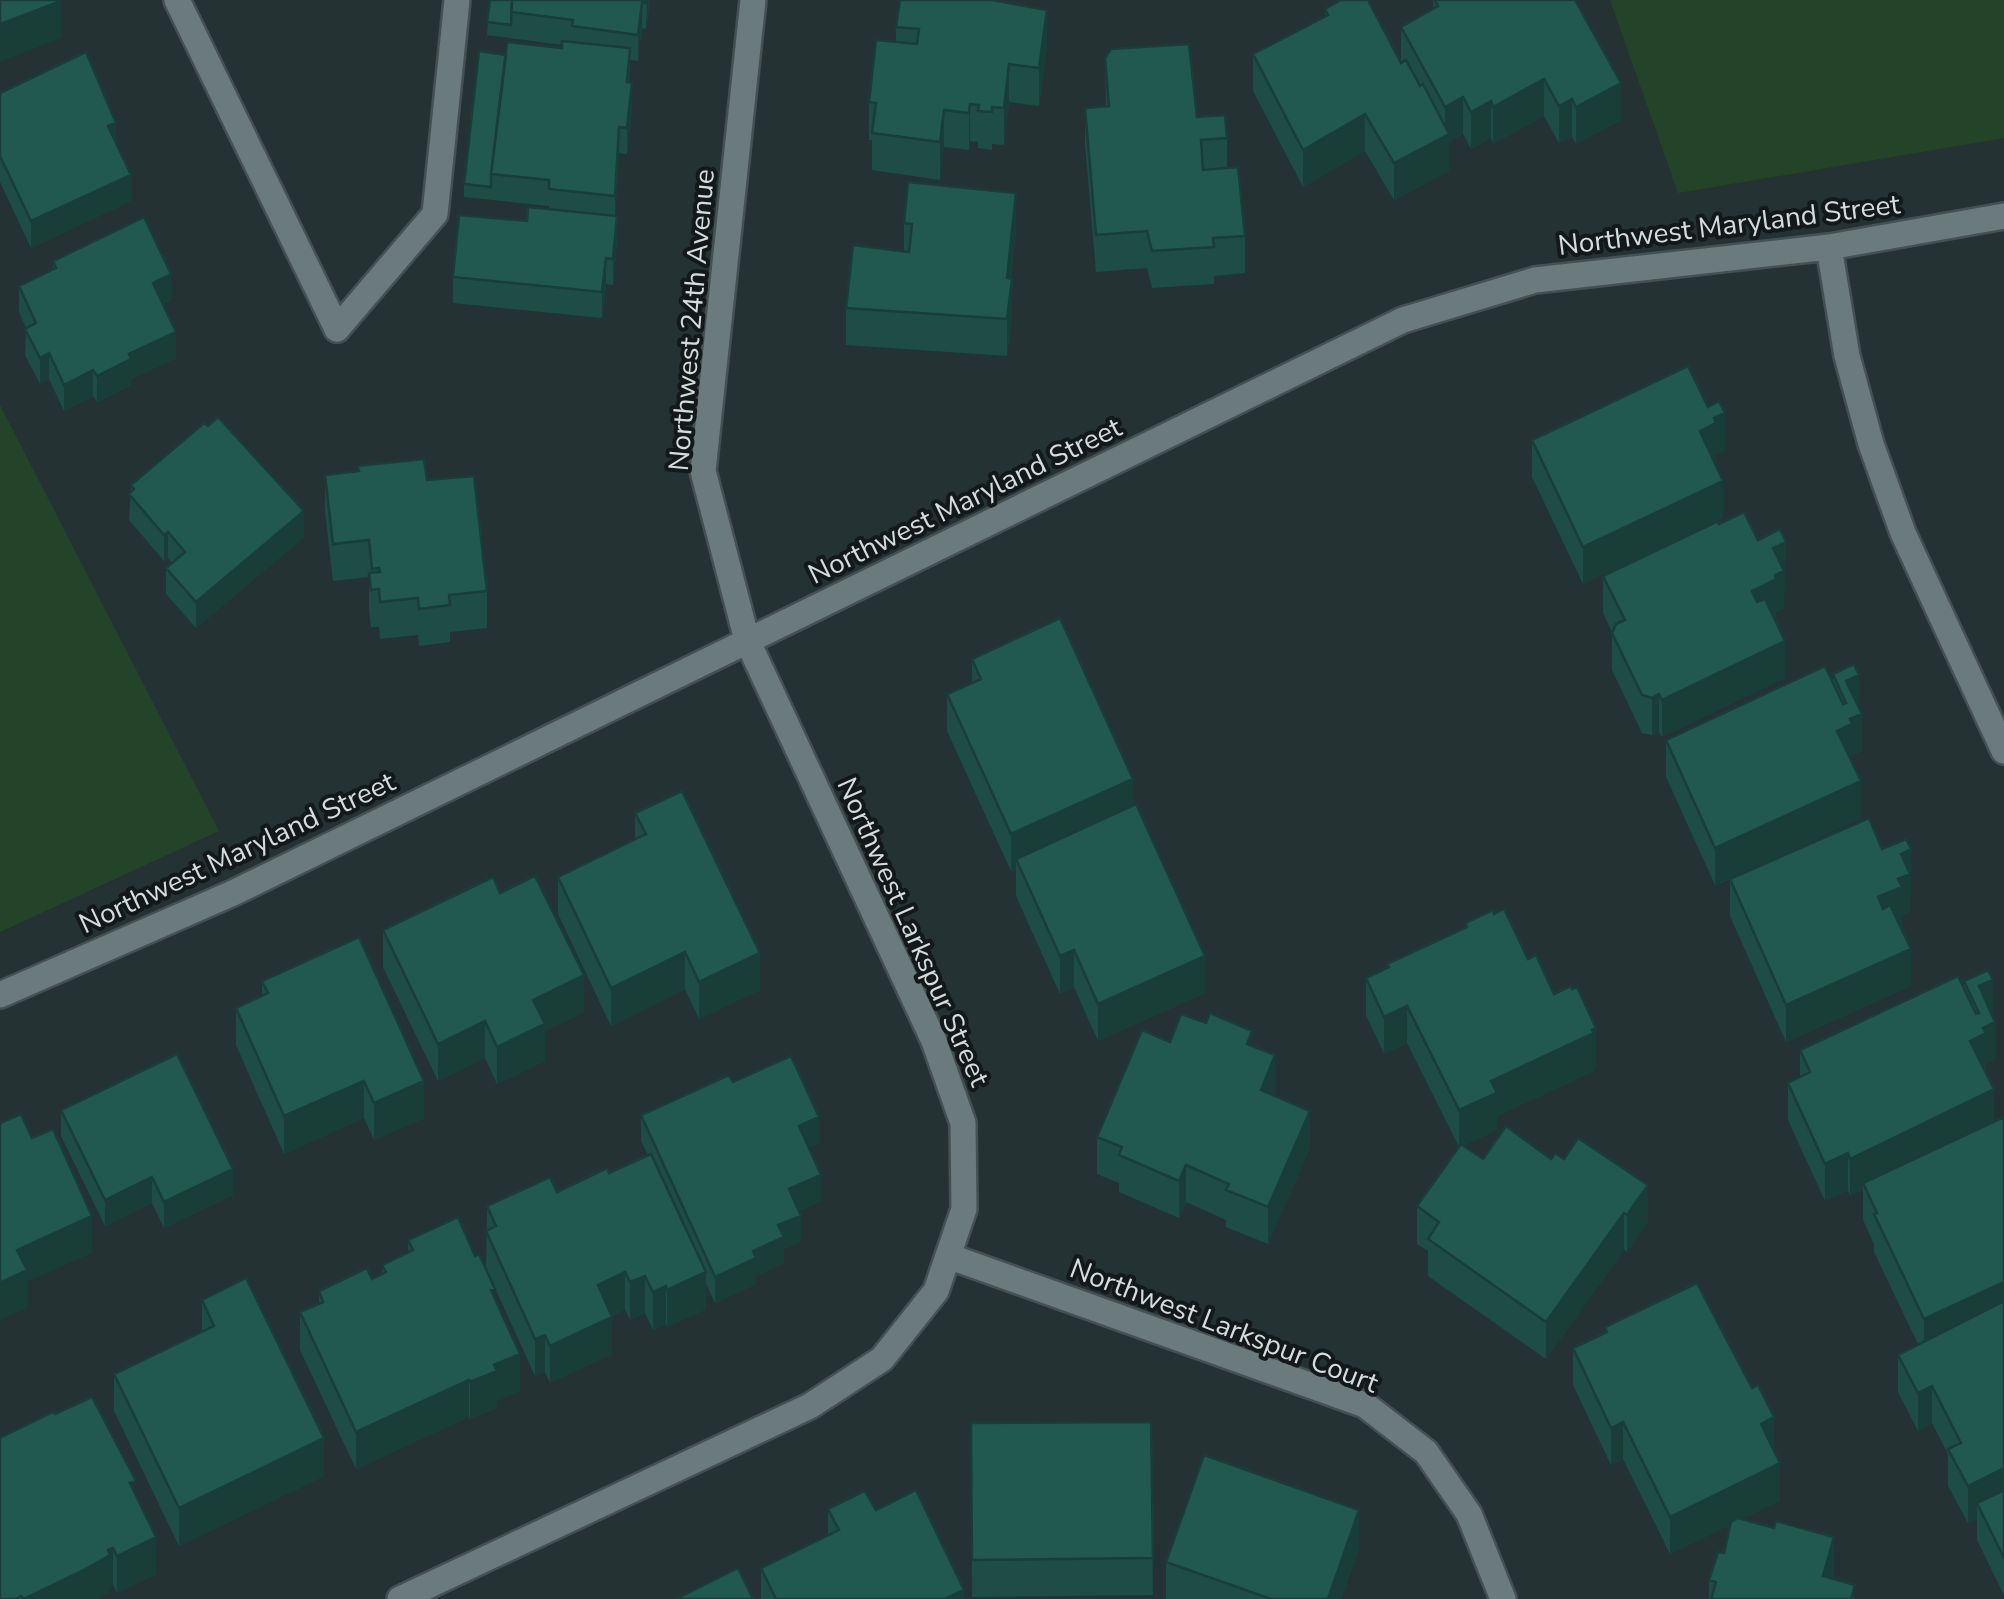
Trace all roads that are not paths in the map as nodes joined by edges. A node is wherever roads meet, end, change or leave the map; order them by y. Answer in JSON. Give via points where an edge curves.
{"nodes":[{"id":1,"x":177,"y":0,"type":"edge"},
{"id":2,"x":458,"y":0,"type":"edge"},
{"id":3,"x":754,"y":0,"type":"edge"},
{"id":4,"x":2004,"y":216,"type":"edge"},
{"id":5,"x":1829,"y":247,"type":"junction"},
{"id":6,"x":747,"y":640,"type":"junction"},
{"id":7,"x":2004,"y":751,"type":"edge"},
{"id":8,"x":0,"y":995,"type":"edge"},
{"id":9,"x":948,"y":1256,"type":"junction"},
{"id":10,"x":400,"y":1599,"type":"edge"},
{"id":11,"x":1503,"y":1599,"type":"edge"}],
"edges":[{"from":1,"to":2,"type":"street","via":[[337,329],[435,214]]},
{"from":3,"to":6,"type":"street","name":"Northwest 24th Avenue","via":[[703,472]]},
{"from":4,"to":5,"type":"street","name":"Northwest Maryland Street"},
{"from":5,"to":6,"type":"street","name":"Northwest Maryland Street","via":[[1535,280],[1402,320]]},
{"from":5,"to":7,"type":"street","via":[[1847,356],[1872,444],[1903,533]]},
{"from":6,"to":8,"type":"street","name":"Northwest Maryland Street","via":[[233,892]]},
{"from":6,"to":9,"type":"street","name":"Northwest Larkspur Street","via":[[934,1041],[963,1122],[964,1209]]},
{"from":9,"to":10,"type":"street","name":"Northwest Larkspur Street","via":[[936,1291],[882,1359],[810,1406]]},
{"from":9,"to":11,"type":"street","name":"Northwest Larkspur Court","via":[[1364,1406],[1426,1452],[1469,1514]]}]}
